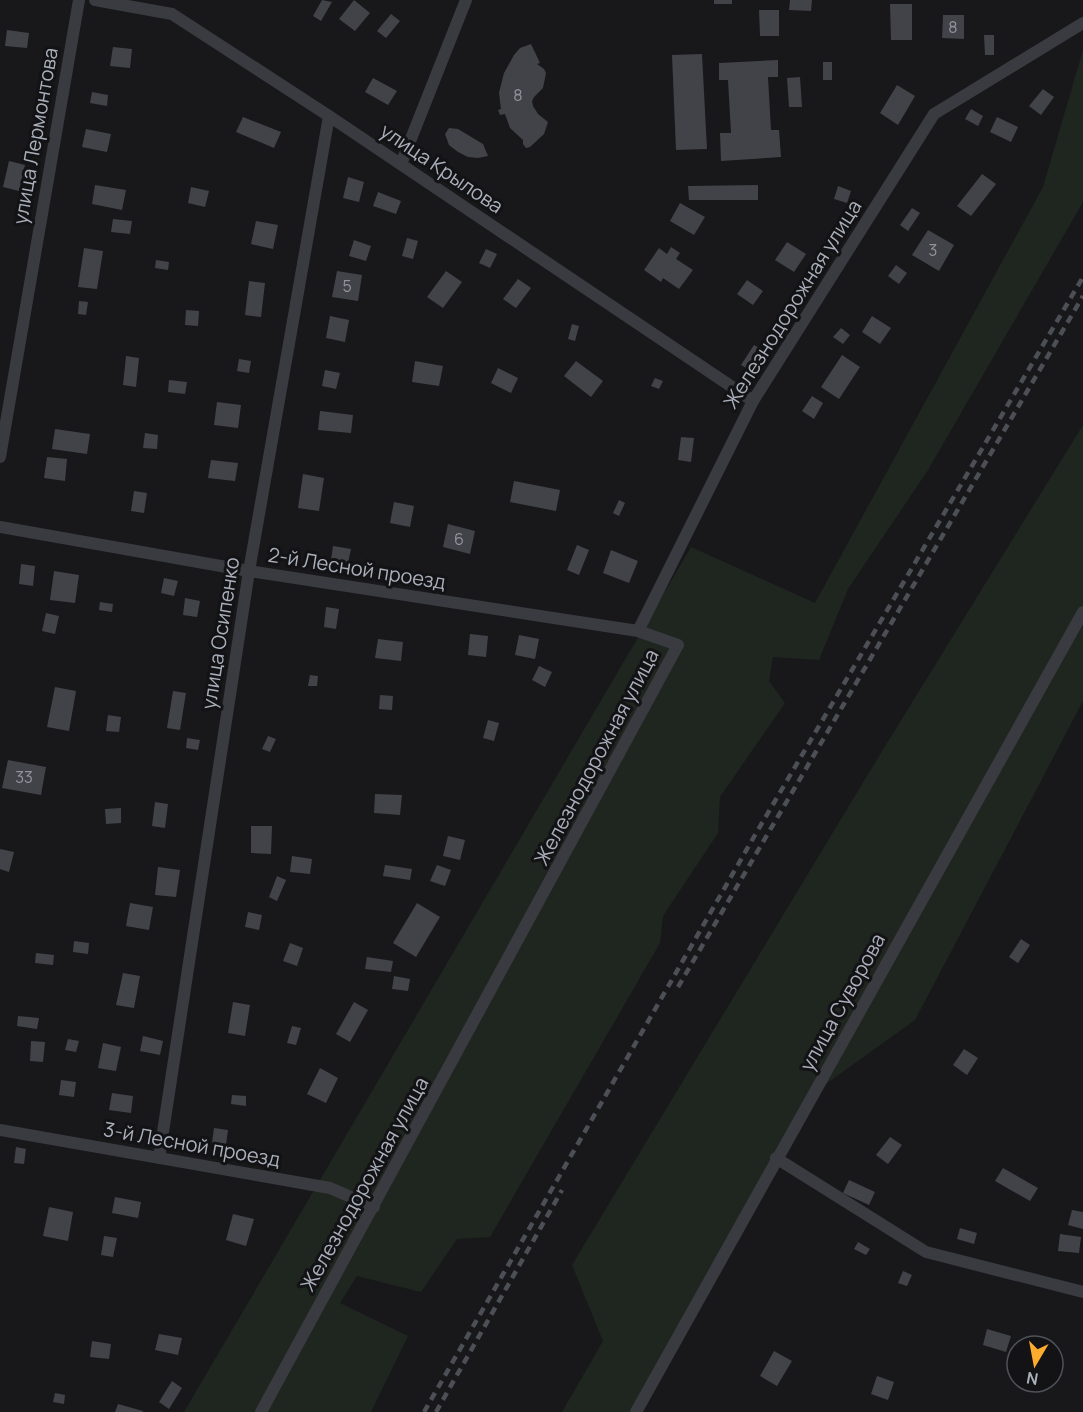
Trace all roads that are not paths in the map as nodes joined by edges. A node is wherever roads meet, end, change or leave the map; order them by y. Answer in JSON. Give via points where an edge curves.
{"nodes":[{"id":1,"x":79,"y":0,"type":"edge"},
{"id":2,"x":95,"y":0,"type":"edge"},
{"id":3,"x":466,"y":0,"type":"edge"},
{"id":4,"x":1083,"y":23,"type":"edge"},
{"id":5,"x":329,"y":116,"type":"junction"},
{"id":6,"x":401,"y":164,"type":"junction"},
{"id":7,"x":753,"y":400,"type":"junction"},
{"id":8,"x":0,"y":457,"type":"edge"},
{"id":9,"x":0,"y":527,"type":"edge"},
{"id":10,"x":249,"y":571,"type":"junction"},
{"id":11,"x":1083,"y":612,"type":"edge"},
{"id":12,"x":638,"y":631,"type":"junction"},
{"id":13,"x":0,"y":1130,"type":"edge"},
{"id":14,"x":159,"y":1158,"type":"junction"},
{"id":15,"x":776,"y":1158,"type":"junction"},
{"id":16,"x":374,"y":1207,"type":"junction"},
{"id":17,"x":1083,"y":1292,"type":"edge"},
{"id":18,"x":261,"y":1412,"type":"edge"},
{"id":19,"x":636,"y":1412,"type":"edge"}],
"edges":[{"from":1,"to":8,"type":"street","name":"улица Лермонтова"},
{"from":2,"to":5,"type":"street","name":"улица Крылова","via":[[172,14]]},
{"from":3,"to":6,"type":"street"},
{"from":4,"to":7,"type":"street","name":"Железнодорожная улица","via":[[934,114]]},
{"from":5,"to":6,"type":"street","name":"улица Крылова"},
{"from":5,"to":10,"type":"street","name":"улица Осипенко"},
{"from":6,"to":7,"type":"street","name":"улица Крылова"},
{"from":7,"to":12,"type":"street","name":"Железнодорожная улица"},
{"from":9,"to":10,"type":"street","name":"2-й Лесной проезд"},
{"from":10,"to":12,"type":"street","name":"2-й Лесной проезд"},
{"from":10,"to":14,"type":"street","name":"улица Осипенко"},
{"from":11,"to":15,"type":"street","name":"улица Суворова"},
{"from":12,"to":16,"type":"street","name":"Железнодорожная улица","via":[[678,645]]},
{"from":13,"to":14,"type":"street","name":"3-й Лесной проезд"},
{"from":14,"to":16,"type":"street","name":"3-й Лесной проезд","via":[[330,1188]]},
{"from":15,"to":17,"type":"street","via":[[926,1252]]},
{"from":15,"to":19,"type":"street","name":"улица Суворова"},
{"from":16,"to":18,"type":"street","name":"Железнодорожная улица"}]}
